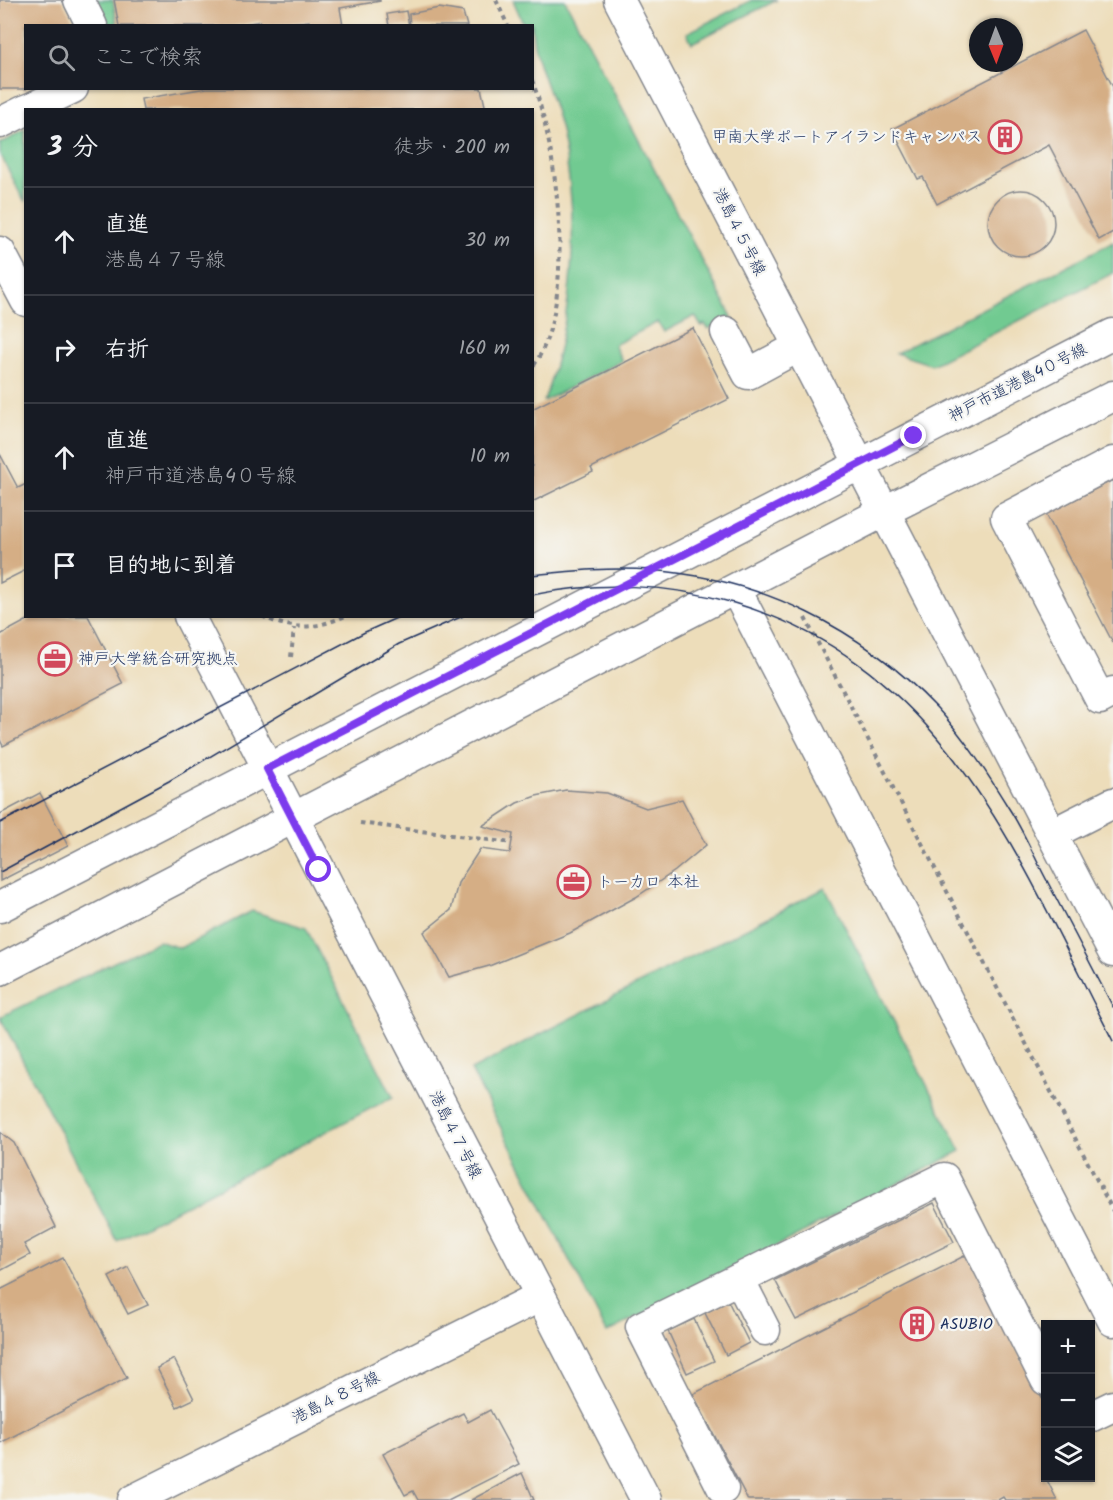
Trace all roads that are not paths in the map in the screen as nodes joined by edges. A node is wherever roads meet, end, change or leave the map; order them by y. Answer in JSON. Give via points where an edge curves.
{"nodes":[{"id":1,"x":79,"y":0,"type":"edge"},
{"id":2,"x":619,"y":0,"type":"edge"},
{"id":3,"x":91,"y":24,"type":"edge"},
{"id":4,"x":69,"y":90,"type":"edge"},
{"id":5,"x":30,"y":108,"type":"edge"},
{"id":6,"x":24,"y":111,"type":"edge"},
{"id":7,"x":0,"y":123,"type":"edge"},
{"id":8,"x":0,"y":252,"type":"edge"},
{"id":9,"x":24,"y":297,"type":"edge"},
{"id":10,"x":726,"y":332,"type":"dead end"},
{"id":11,"x":1113,"y":334,"type":"edge"},
{"id":12,"x":798,"y":347,"type":"junction"},
{"id":13,"x":1113,"y":396,"type":"edge"},
{"id":14,"x":1113,"y":462,"type":"edge"},
{"id":15,"x":858,"y":464,"type":"junction"},
{"id":16,"x":885,"y":511,"type":"junction"},
{"id":17,"x":736,"y":590,"type":"junction"},
{"id":18,"x":190,"y":618,"type":"edge"},
{"id":19,"x":1113,"y":692,"type":"edge"},
{"id":20,"x":267,"y":769,"type":"junction"},
{"id":21,"x":1113,"y":803,"type":"edge"},
{"id":22,"x":293,"y":819,"type":"junction"},
{"id":23,"x":1052,"y":834,"type":"junction"},
{"id":24,"x":0,"y":907,"type":"edge"},
{"id":25,"x":1113,"y":952,"type":"edge"},
{"id":26,"x":0,"y":970,"type":"edge"},
{"id":27,"x":740,"y":1279,"type":"junction"},
{"id":28,"x":538,"y":1296,"type":"junction"},
{"id":29,"x":1113,"y":1321,"type":"edge"},
{"id":30,"x":765,"y":1330,"type":"dead end"},
{"id":31,"x":1043,"y":1374,"type":"edge"},
{"id":32,"x":1113,"y":1406,"type":"edge"},
{"id":33,"x":1095,"y":1415,"type":"edge"},
{"id":34,"x":723,"y":1490,"type":"dead end"},
{"id":35,"x":133,"y":1500,"type":"edge"},
{"id":36,"x":646,"y":1500,"type":"edge"}],
"edges":[{"from":1,"to":3,"type":"street"},
{"from":2,"to":12,"type":"street","name":"港島４５号線"},
{"from":4,"to":5,"type":"street"},
{"from":6,"to":7,"type":"street"},
{"from":8,"to":9,"type":"street"},
{"from":10,"to":12,"type":"street","via":[[748,374]]},
{"from":11,"to":15,"type":"street","name":"神戸市道港島4０号線"},
{"from":12,"to":15,"type":"street","name":"港島４５号線"},
{"from":13,"to":16,"type":"street"},
{"from":14,"to":19,"type":"street","via":[[1006,518],[1100,699]]},
{"from":15,"to":16,"type":"street","name":"港島４５号線"},
{"from":15,"to":20,"type":"street","name":"神戸市道港島4０号線"},
{"from":16,"to":17,"type":"street"},
{"from":16,"to":23,"type":"street","name":"港島４５号線"},
{"from":17,"to":22,"type":"street"},
{"from":17,"to":29,"type":"street"},
{"from":18,"to":20,"type":"street","name":"港島４７号線"},
{"from":20,"to":22,"type":"street","name":"港島４７号線"},
{"from":20,"to":24,"type":"street","name":"神戸市道港島4０号線"},
{"from":21,"to":23,"type":"street"},
{"from":22,"to":26,"type":"street"},
{"from":22,"to":28,"type":"street","name":"港島４７号線"},
{"from":23,"to":25,"type":"street","name":"港島４５号線"},
{"from":27,"to":30,"type":"street"},
{"from":27,"to":31,"type":"street","via":[[944,1178]]},
{"from":27,"to":34,"type":"street","via":[[641,1328]]},
{"from":28,"to":35,"type":"street","name":"港島４８号線"},
{"from":28,"to":36,"type":"street","name":"港島４７号線"},
{"from":32,"to":33,"type":"street"}]}
